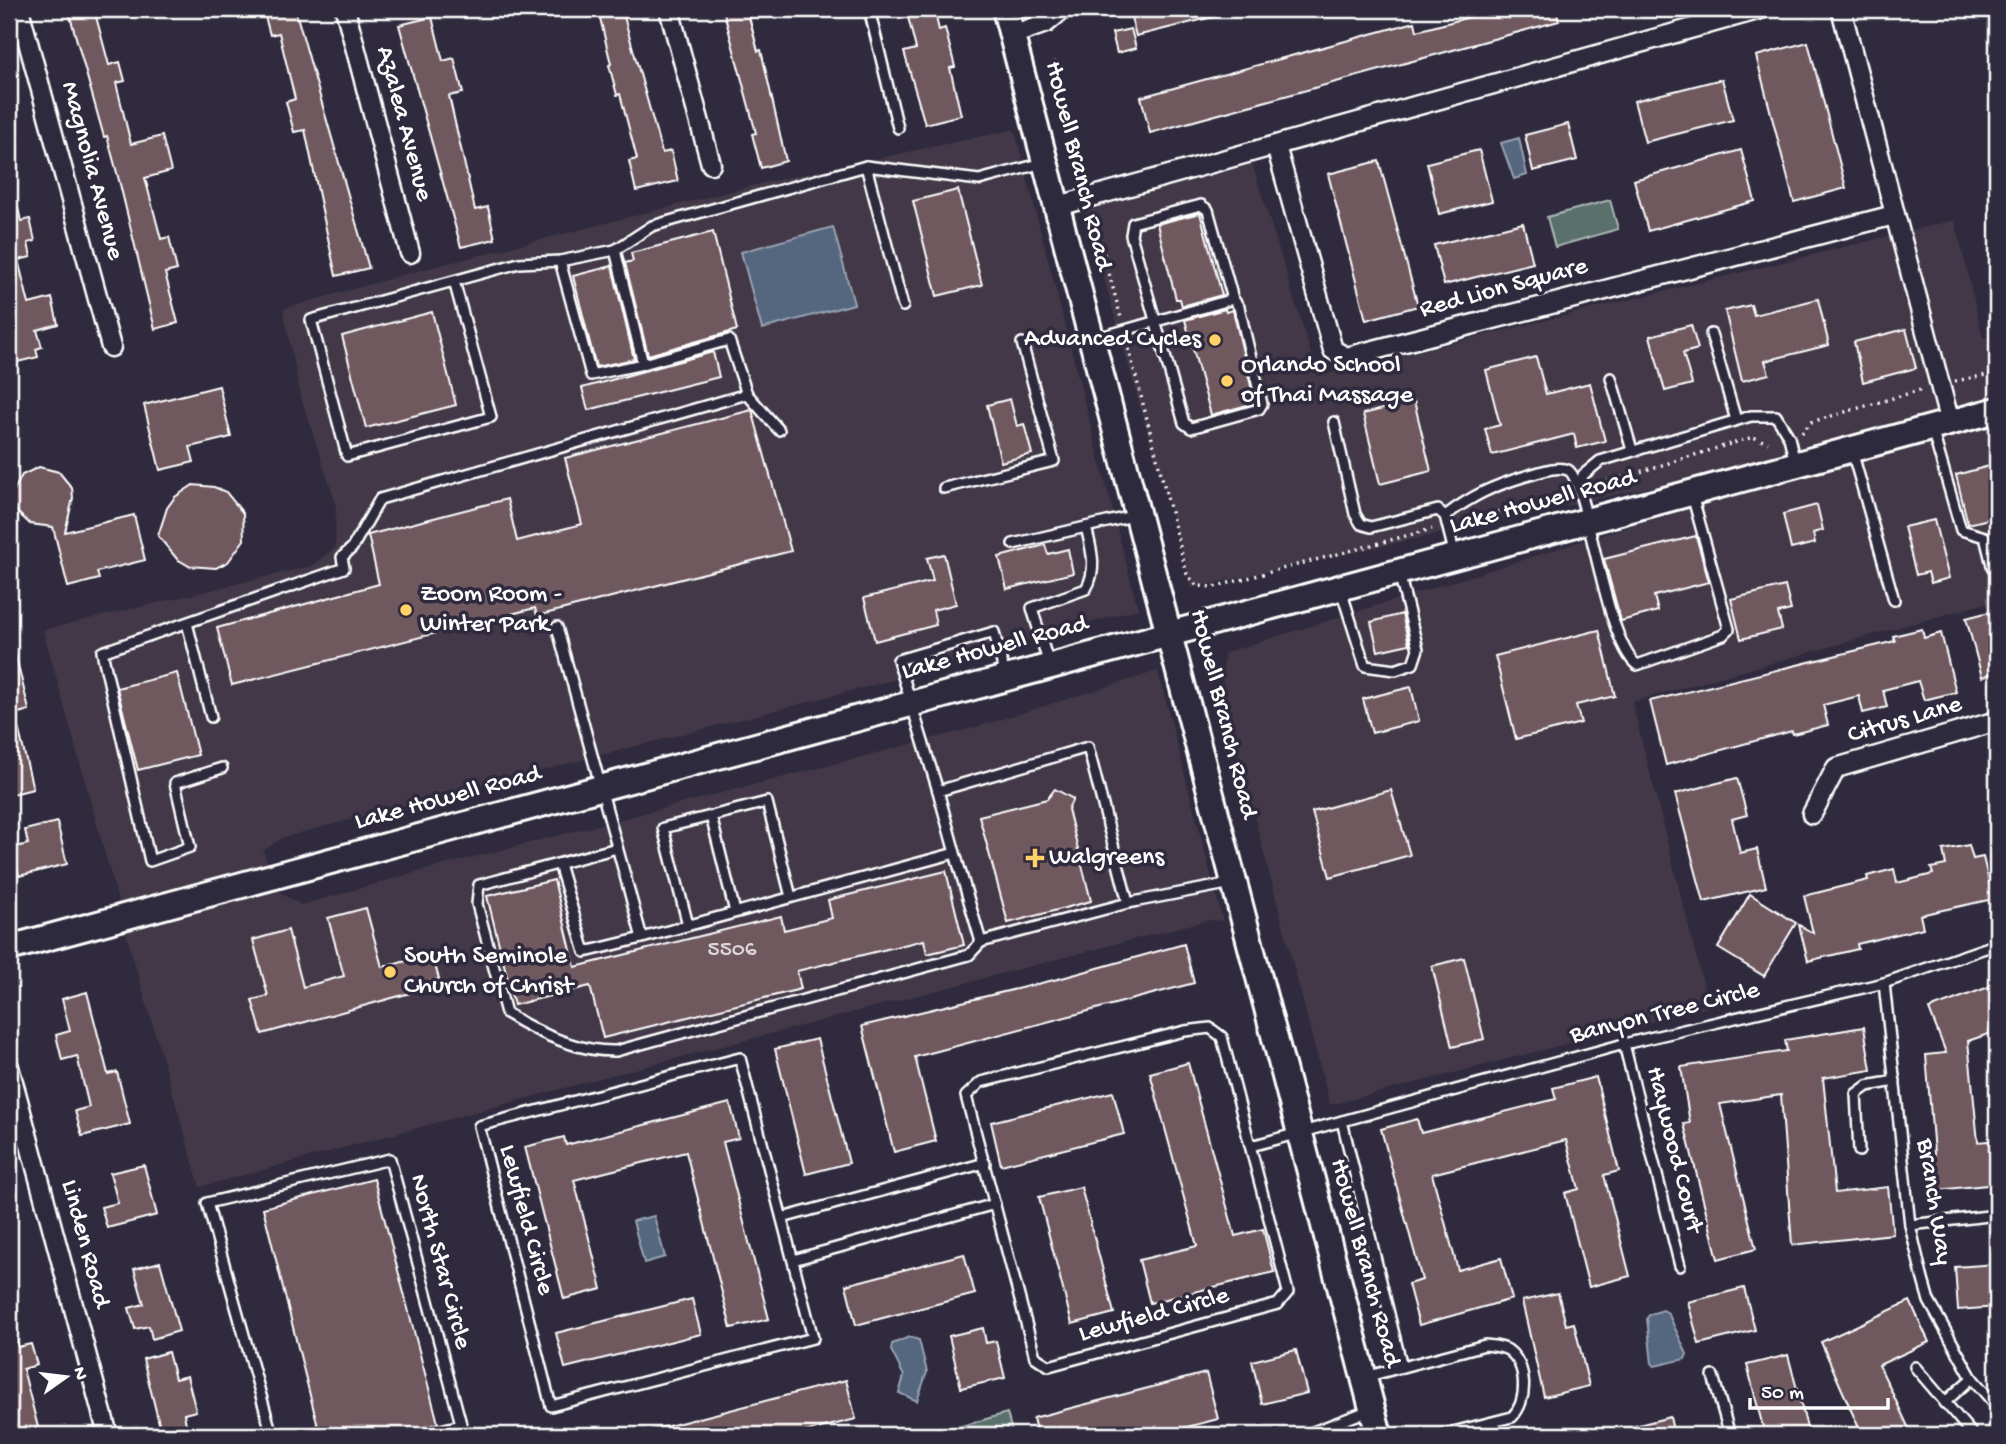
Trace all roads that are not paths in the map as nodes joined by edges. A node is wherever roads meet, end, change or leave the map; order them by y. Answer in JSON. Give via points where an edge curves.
{"nodes":[{"id":1,"x":19,"y":9,"type":"edge"},
{"id":2,"x":345,"y":9,"type":"edge"},
{"id":3,"x":669,"y":9,"type":"edge"},
{"id":4,"x":869,"y":9,"type":"edge"},
{"id":5,"x":1005,"y":9,"type":"edge"},
{"id":6,"x":1063,"y":9,"type":"edge"},
{"id":7,"x":1761,"y":9,"type":"edge"},
{"id":8,"x":1841,"y":9,"type":"edge"},
{"id":9,"x":1012,"y":35,"type":"junction"},
{"id":10,"x":898,"y":128,"type":"dead end"},
{"id":11,"x":1276,"y":146,"type":"junction"},
{"id":12,"x":1044,"y":163,"type":"junction"},
{"id":13,"x":711,"y":164,"type":"dead end"},
{"id":14,"x":866,"y":166,"type":"junction"},
{"id":15,"x":1055,"y":207,"type":"junction"},
{"id":16,"x":1894,"y":215,"type":"junction"},
{"id":17,"x":615,"y":250,"type":"junction"},
{"id":18,"x":410,"y":253,"type":"dead end"},
{"id":19,"x":560,"y":261,"type":"junction"},
{"id":20,"x":454,"y":281,"type":"junction"},
{"id":21,"x":1233,"y":299,"type":"junction"},
{"id":22,"x":903,"y":306,"type":"dead end"},
{"id":23,"x":1157,"y":321,"type":"junction"},
{"id":24,"x":1711,"y":334,"type":"dead end"},
{"id":25,"x":1091,"y":340,"type":"junction"},
{"id":26,"x":1022,"y":343,"type":"dead end"},
{"id":27,"x":111,"y":347,"type":"dead end"},
{"id":28,"x":643,"y":364,"type":"junction"},
{"id":29,"x":1611,"y":378,"type":"dead end"},
{"id":30,"x":747,"y":394,"type":"junction"},
{"id":31,"x":1997,"y":410,"type":"edge"},
{"id":32,"x":1736,"y":420,"type":"junction"},
{"id":33,"x":1334,"y":422,"type":"dead end"},
{"id":34,"x":1941,"y":425,"type":"junction"},
{"id":35,"x":779,"y":430,"type":"dead end"},
{"id":36,"x":1632,"y":450,"type":"junction"},
{"id":37,"x":1851,"y":450,"type":"junction"},
{"id":38,"x":1796,"y":465,"type":"junction"},
{"id":39,"x":944,"y":488,"type":"dead end"},
{"id":40,"x":1580,"y":490,"type":"junction"},
{"id":41,"x":1694,"y":503,"type":"junction"},
{"id":42,"x":1138,"y":515,"type":"junction"},
{"id":43,"x":1445,"y":516,"type":"junction"},
{"id":44,"x":1586,"y":522,"type":"junction"},
{"id":45,"x":1086,"y":527,"type":"junction"},
{"id":46,"x":1013,"y":544,"type":"dead end"},
{"id":47,"x":1455,"y":558,"type":"junction"},
{"id":48,"x":1993,"y":569,"type":"dead end"},
{"id":49,"x":1398,"y":573,"type":"junction"},
{"id":50,"x":1340,"y":588,"type":"junction"},
{"id":51,"x":1894,"y":600,"type":"dead end"},
{"id":52,"x":187,"y":622,"type":"junction"},
{"id":53,"x":557,"y":627,"type":"dead end"},
{"id":54,"x":1170,"y":633,"type":"junction"},
{"id":55,"x":1049,"y":665,"type":"junction"},
{"id":56,"x":1006,"y":677,"type":"junction"},
{"id":57,"x":909,"y":703,"type":"junction"},
{"id":58,"x":211,"y":717,"type":"dead end"},
{"id":59,"x":1997,"y":721,"type":"edge"},
{"id":60,"x":222,"y":768,"type":"dead end"},
{"id":61,"x":600,"y":789,"type":"junction"},
{"id":62,"x":938,"y":791,"type":"junction"},
{"id":63,"x":1812,"y":814,"type":"dead end"},
{"id":64,"x":711,"y":816,"type":"junction"},
{"id":65,"x":617,"y":848,"type":"junction"},
{"id":66,"x":955,"y":853,"type":"junction"},
{"id":67,"x":559,"y":864,"type":"junction"},
{"id":68,"x":1234,"y":883,"type":"junction"},
{"id":69,"x":791,"y":897,"type":"junction"},
{"id":70,"x":1128,"y":903,"type":"junction"},
{"id":71,"x":735,"y":912,"type":"junction"},
{"id":72,"x":688,"y":925,"type":"junction"},
{"id":73,"x":642,"y":938,"type":"junction"},
{"id":74,"x":981,"y":942,"type":"junction"},
{"id":75,"x":1997,"y":944,"type":"edge"},
{"id":76,"x":9,"y":948,"type":"edge"},
{"id":77,"x":1884,"y":983,"type":"junction"},
{"id":78,"x":1625,"y":1044,"type":"junction"},
{"id":79,"x":9,"y":1067,"type":"edge"},
{"id":80,"x":1895,"y":1081,"type":"junction"},
{"id":81,"x":1342,"y":1121,"type":"junction"},
{"id":82,"x":1299,"y":1133,"type":"junction"},
{"id":83,"x":1251,"y":1146,"type":"junction"},
{"id":84,"x":1859,"y":1151,"type":"dead end"},
{"id":85,"x":985,"y":1163,"type":"junction"},
{"id":86,"x":995,"y":1204,"type":"junction"},
{"id":87,"x":1997,"y":1215,"type":"edge"},
{"id":88,"x":782,"y":1218,"type":"junction"},
{"id":89,"x":1910,"y":1225,"type":"junction"},
{"id":90,"x":793,"y":1260,"type":"junction"},
{"id":91,"x":1680,"y":1266,"type":"dead end"},
{"id":92,"x":1402,"y":1367,"type":"junction"},
{"id":93,"x":1915,"y":1367,"type":"dead end"},
{"id":94,"x":1713,"y":1376,"type":"dead end"},
{"id":95,"x":1363,"y":1378,"type":"junction"},
{"id":96,"x":1972,"y":1378,"type":"junction"},
{"id":97,"x":1944,"y":1403,"type":"junction"},
{"id":98,"x":1997,"y":1407,"type":"edge"},
{"id":99,"x":1372,"y":1409,"type":"junction"},
{"id":100,"x":461,"y":1425,"type":"junction"},
{"id":101,"x":108,"y":1435,"type":"edge"},
{"id":102,"x":272,"y":1435,"type":"edge"},
{"id":103,"x":420,"y":1435,"type":"edge"},
{"id":104,"x":464,"y":1435,"type":"edge"},
{"id":105,"x":1305,"y":1435,"type":"edge"},
{"id":106,"x":1379,"y":1435,"type":"edge"},
{"id":107,"x":1441,"y":1435,"type":"edge"},
{"id":108,"x":1730,"y":1435,"type":"edge"},
{"id":109,"x":1973,"y":1435,"type":"edge"}],
"edges":[{"from":1,"to":27,"type":"street","name":"Magnolia Avenue"},
{"from":2,"to":18,"type":"street","name":"Azalea Avenue"},
{"from":3,"to":13,"type":"street"},
{"from":4,"to":10,"type":"lane"},
{"from":5,"to":9,"type":"street","name":"Howell Branch Road"},
{"from":6,"to":9,"type":"street","via":[[1046,23]]},
{"from":7,"to":11,"type":"street"},
{"from":8,"to":16,"type":"street"},
{"from":9,"to":12,"type":"street","name":"Howell Branch Road"},
{"from":11,"to":15,"type":"street"},
{"from":11,"to":16,"type":"street","name":"Red Lion Square","via":[[1333,350],[1348,357]]},
{"from":12,"to":14,"type":"lane","via":[[979,180]]},
{"from":12,"to":15,"type":"street","name":"Howell Branch Road"},
{"from":14,"to":17,"type":"lane","via":[[652,226]]},
{"from":14,"to":22,"type":"lane"},
{"from":15,"to":25,"type":"street","name":"Howell Branch Road"},
{"from":16,"to":34,"type":"street"},
{"from":17,"to":19,"type":"lane"},
{"from":17,"to":28,"type":"lane"},
{"from":19,"to":20,"type":"lane","via":[[519,263]]},
{"from":19,"to":28,"type":"lane","via":[[591,374]]},
{"from":20,"to":20,"type":"lane","via":[[311,320],[347,456],[491,417]]},
{"from":21,"to":23,"type":"lane"},
{"from":21,"to":23,"type":"lane","via":[[1208,210],[1201,205],[1133,223],[1131,235]]},
{"from":21,"to":23,"type":"lane","via":[[1263,394],[1259,410],[1191,428],[1184,423]]},
{"from":23,"to":25,"type":"lane"},
{"from":24,"to":32,"type":"lane"},
{"from":25,"to":42,"type":"street","name":"Howell Branch Road"},
{"from":26,"to":39,"type":"lane","via":[[1054,461]]},
{"from":28,"to":30,"type":"lane","via":[[729,340]]},
{"from":29,"to":36,"type":"lane"},
{"from":30,"to":35,"type":"lane"},
{"from":30,"to":52,"type":"lane","via":[[380,499],[342,557],[344,568]]},
{"from":31,"to":34,"type":"street","name":"Lake Howell Road"},
{"from":32,"to":36,"type":"lane"},
{"from":32,"to":38,"type":"lane","via":[[1776,415],[1789,437]]},
{"from":33,"to":43,"type":"lane","via":[[1361,524],[1371,527],[1438,510]]},
{"from":34,"to":37,"type":"street","name":"Lake Howell Road"},
{"from":34,"to":48,"type":"lane","via":[[1961,530],[1985,537]]},
{"from":36,"to":40,"type":"lane","via":[[1600,461],[1583,475]]},
{"from":37,"to":38,"type":"street","name":"Lake Howell Road"},
{"from":37,"to":51,"type":"lane"},
{"from":38,"to":41,"type":"street","name":"Lake Howell Road"},
{"from":40,"to":43,"type":"lane","via":[[1569,470],[1555,468],[1476,493]]},
{"from":40,"to":44,"type":"lane"},
{"from":41,"to":44,"type":"street","name":"Lake Howell Road"},
{"from":41,"to":44,"type":"lane","via":[[1729,629],[1637,665],[1629,659],[1618,630]]},
{"from":42,"to":45,"type":"lane"},
{"from":42,"to":54,"type":"street","name":"Howell Branch Road"},
{"from":43,"to":47,"type":"lane"},
{"from":44,"to":47,"type":"street","name":"Lake Howell Road"},
{"from":45,"to":46,"type":"lane"},
{"from":45,"to":55,"type":"lane","via":[[1093,558],[1093,578],[1086,589],[1032,608]]},
{"from":47,"to":49,"type":"street","name":"Lake Howell Road"},
{"from":49,"to":50,"type":"street","name":"Lake Howell Road"},
{"from":49,"to":50,"type":"lane","via":[[1418,649],[1413,664],[1395,670],[1365,666]]},
{"from":50,"to":54,"type":"street","name":"Lake Howell Road"},
{"from":52,"to":58,"type":"lane"},
{"from":52,"to":60,"type":"lane","via":[[102,652],[150,861],[190,847],[175,783]]},
{"from":53,"to":61,"type":"lane"},
{"from":54,"to":55,"type":"street","name":"Lake Howell Road"},
{"from":54,"to":68,"type":"street","name":"Howell Branch Road"},
{"from":55,"to":56,"type":"street","name":"Lake Howell Road"},
{"from":56,"to":57,"type":"street","name":"Lake Howell Road"},
{"from":56,"to":57,"type":"lane","via":[[994,632],[898,660]]},
{"from":57,"to":61,"type":"street","name":"Lake Howell Road"},
{"from":57,"to":62,"type":"lane"},
{"from":59,"to":63,"type":"street","name":"Citrus Lane","via":[[1836,768]]},
{"from":61,"to":65,"type":"lane"},
{"from":61,"to":76,"type":"street","name":"Lake Howell Road"},
{"from":62,"to":66,"type":"lane"},
{"from":62,"to":70,"type":"lane","via":[[1088,747]]},
{"from":64,"to":69,"type":"lane","via":[[767,802]]},
{"from":64,"to":71,"type":"lane"},
{"from":64,"to":72,"type":"lane","via":[[663,828]]},
{"from":65,"to":67,"type":"lane"},
{"from":65,"to":73,"type":"lane"},
{"from":66,"to":69,"type":"lane"},
{"from":66,"to":74,"type":"lane"},
{"from":67,"to":73,"type":"lane","via":[[585,952]]},
{"from":67,"to":74,"type":"lane","via":[[479,885],[477,904],[506,1013],[530,1028],[595,1051],[616,1051],[969,955]]},
{"from":68,"to":70,"type":"lane"},
{"from":68,"to":82,"type":"street","name":"Howell Branch Road"},
{"from":69,"to":71,"type":"lane"},
{"from":70,"to":74,"type":"lane"},
{"from":71,"to":72,"type":"lane"},
{"from":72,"to":73,"type":"lane"},
{"from":75,"to":77,"type":"lane","name":"Banyon Tree Circle"},
{"from":77,"to":78,"type":"lane","name":"Banyon Tree Circle"},
{"from":77,"to":80,"type":"lane","name":"Branch Way"},
{"from":78,"to":81,"type":"lane","name":"Banyon Tree Circle"},
{"from":78,"to":91,"type":"lane","name":"Haywood Court"},
{"from":79,"to":101,"type":"street","name":"Linden Road"},
{"from":80,"to":84,"type":"lane","via":[[1867,1086],[1856,1094]]},
{"from":80,"to":89,"type":"lane","name":"Branch Way"},
{"from":81,"to":82,"type":"lane","name":"Banyon Tree Circle"},
{"from":81,"to":92,"type":"lane"},
{"from":82,"to":83,"type":"lane"},
{"from":82,"to":95,"type":"street","name":"Howell Branch Road"},
{"from":83,"to":85,"type":"lane","name":"Lewfield Circle","via":[[1222,1037],[1210,1028],[981,1082],[966,1096]]},
{"from":83,"to":86,"type":"lane","name":"Lewfield Circle","via":[[1288,1292],[1278,1304],[1049,1366],[1035,1357]]},
{"from":85,"to":86,"type":"lane","name":"Lewfield Circle"},
{"from":85,"to":88,"type":"lane"},
{"from":86,"to":90,"type":"lane"},
{"from":87,"to":89,"type":"lane"},
{"from":88,"to":90,"type":"lane","name":"Lewfield Circle"},
{"from":88,"to":90,"type":"lane","name":"Lewfield Circle","via":[[740,1058],[479,1126],[551,1406],[813,1338]]},
{"from":89,"to":96,"type":"lane","name":"Branch Way","via":[[1929,1301]]},
{"from":92,"to":95,"type":"lane"},
{"from":92,"to":107,"type":"lane","via":[[1485,1345],[1501,1347],[1516,1362],[1524,1398],[1512,1417]]},
{"from":93,"to":97,"type":"lane"},
{"from":94,"to":108,"type":"lane"},
{"from":95,"to":99,"type":"street","name":"Howell Branch Road"},
{"from":96,"to":97,"type":"lane"},
{"from":96,"to":98,"type":"lane","name":"Branch Way"},
{"from":97,"to":109,"type":"lane"},
{"from":99,"to":105,"type":"lane"},
{"from":99,"to":106,"type":"street","name":"Howell Branch Road"},
{"from":100,"to":102,"type":"lane","name":"North Star Circle","via":[[390,1159],[207,1203]]},
{"from":100,"to":103,"type":"lane"},
{"from":100,"to":104,"type":"lane","name":"North Star Circle"}]}
